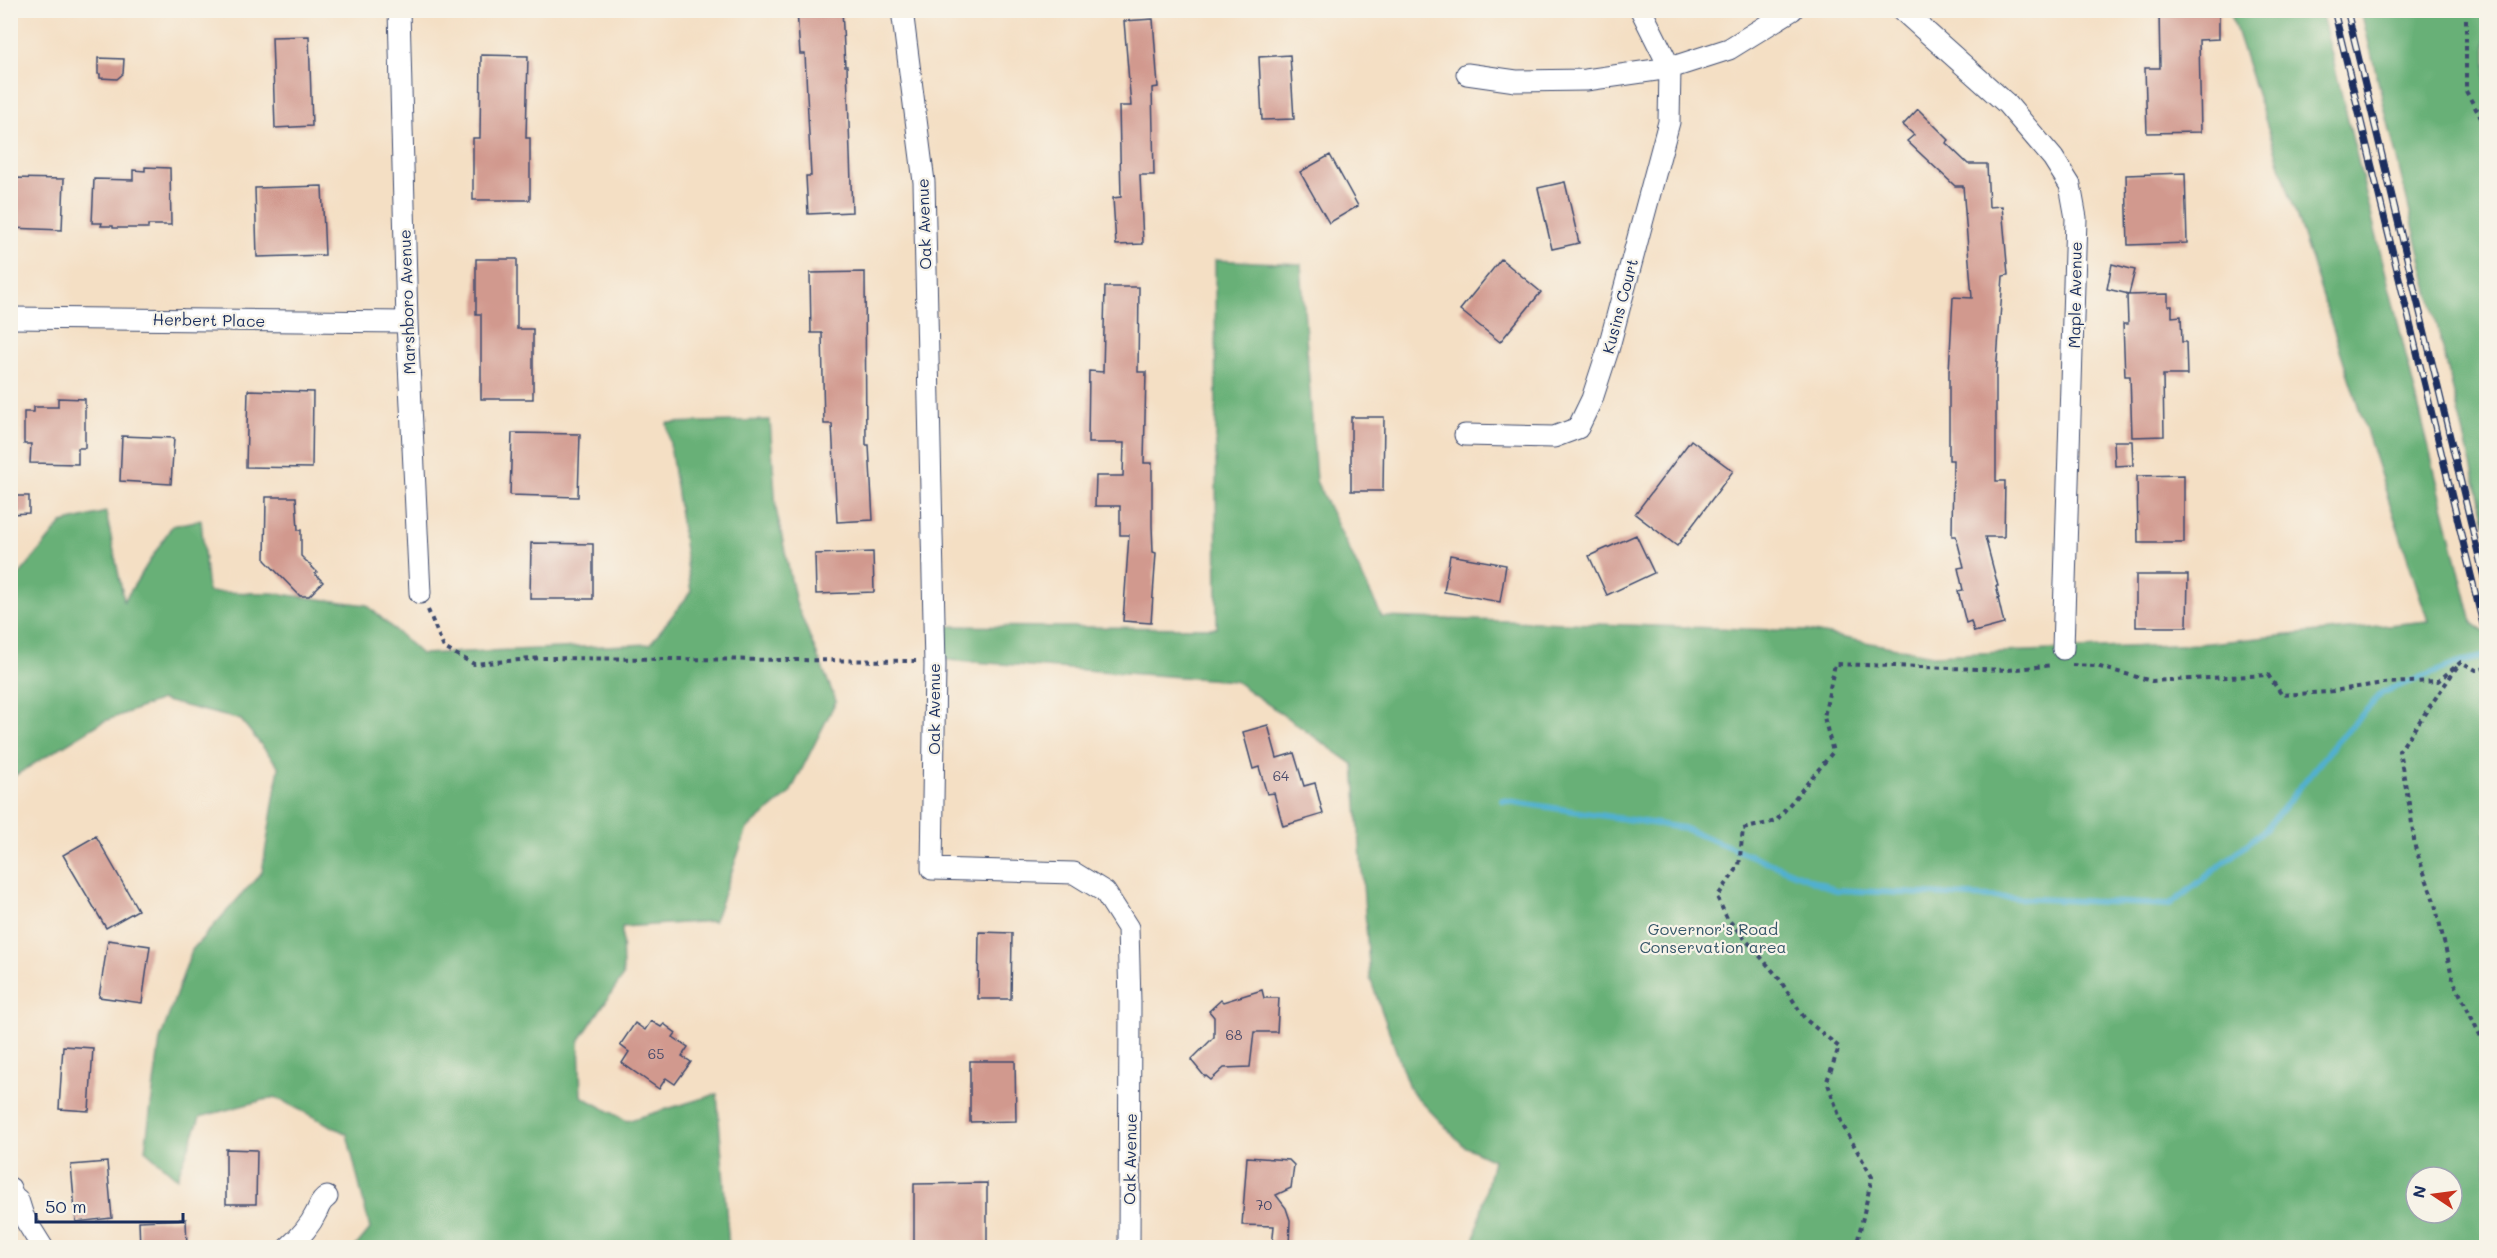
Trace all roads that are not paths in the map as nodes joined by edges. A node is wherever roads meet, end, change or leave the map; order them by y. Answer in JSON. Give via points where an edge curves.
{"nodes":[{"id":1,"x":399,"y":10,"type":"edge"},
{"id":2,"x":902,"y":10,"type":"edge"},
{"id":3,"x":1641,"y":10,"type":"edge"},
{"id":4,"x":1792,"y":10,"type":"edge"},
{"id":5,"x":1902,"y":10,"type":"edge"},
{"id":6,"x":1670,"y":68,"type":"junction"},
{"id":7,"x":1467,"y":74,"type":"dead end"},
{"id":8,"x":10,"y":318,"type":"edge"},
{"id":9,"x":407,"y":322,"type":"junction"},
{"id":10,"x":1465,"y":435,"type":"dead end"},
{"id":11,"x":420,"y":593,"type":"road end"},
{"id":12,"x":2060,"y":659,"type":"road end"},
{"id":13,"x":10,"y":1188,"type":"edge"},
{"id":14,"x":327,"y":1197,"type":"dead end"},
{"id":15,"x":43,"y":1248,"type":"edge"},
{"id":16,"x":288,"y":1248,"type":"edge"},
{"id":17,"x":1129,"y":1248,"type":"edge"}],
"edges":[{"from":1,"to":9,"type":"street","name":"Marshboro Avenue"},
{"from":2,"to":17,"type":"street","name":"Oak Avenue","via":[[924,182],[935,665],[932,869],[1074,873],[1105,892],[1128,928]]},
{"from":3,"to":6,"type":"street"},
{"from":4,"to":6,"type":"street","via":[[1730,49]]},
{"from":5,"to":12,"type":"street","name":"Maple Avenue","via":[[2007,104],[2053,158],[2070,185],[2076,218]]},
{"from":6,"to":7,"type":"street","via":[[1586,80],[1516,81]]},
{"from":6,"to":10,"type":"street","name":"Kusins Court","via":[[1669,122],[1608,351],[1578,428],[1554,437]]},
{"from":8,"to":9,"type":"street","name":"Herbert Place"},
{"from":9,"to":11,"type":"street","name":"Marshboro Avenue"},
{"from":13,"to":15,"type":"street"},
{"from":14,"to":16,"type":"street"}]}
